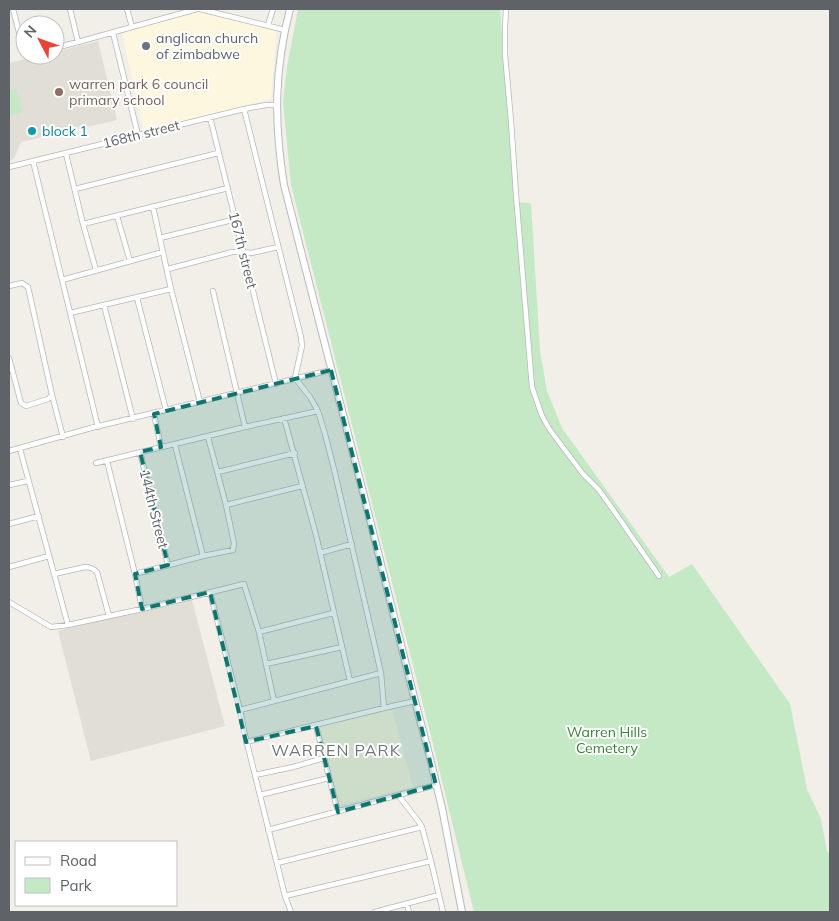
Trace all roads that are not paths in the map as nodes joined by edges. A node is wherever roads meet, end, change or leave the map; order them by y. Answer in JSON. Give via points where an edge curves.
{"nodes":[{"id":1,"x":70,"y":9,"type":"edge"},
{"id":2,"x":127,"y":9,"type":"edge"},
{"id":3,"x":199,"y":9,"type":"edge"},
{"id":4,"x":273,"y":9,"type":"edge"},
{"id":5,"x":290,"y":9,"type":"edge"},
{"id":6,"x":506,"y":9,"type":"edge"},
{"id":7,"x":268,"y":25,"type":"junction"},
{"id":8,"x":132,"y":27,"type":"junction"},
{"id":9,"x":284,"y":30,"type":"junction"},
{"id":10,"x":114,"y":33,"type":"junction"},
{"id":11,"x":78,"y":42,"type":"junction"},
{"id":12,"x":65,"y":45,"type":"edge"},
{"id":13,"x":276,"y":106,"type":"junction"},
{"id":14,"x":244,"y":109,"type":"junction"},
{"id":15,"x":210,"y":117,"type":"junction"},
{"id":16,"x":138,"y":135,"type":"junction"},
{"id":17,"x":218,"y":153,"type":"junction"},
{"id":18,"x":66,"y":154,"type":"junction"},
{"id":19,"x":33,"y":161,"type":"junction"},
{"id":20,"x":9,"y":167,"type":"edge"},
{"id":21,"x":228,"y":188,"type":"junction"},
{"id":22,"x":75,"y":189,"type":"junction"},
{"id":23,"x":153,"y":207,"type":"junction"},
{"id":24,"x":117,"y":216,"type":"junction"},
{"id":25,"x":236,"y":219,"type":"junction"},
{"id":26,"x":84,"y":224,"type":"junction"},
{"id":27,"x":160,"y":238,"type":"junction"},
{"id":28,"x":278,"y":247,"type":"junction"},
{"id":29,"x":163,"y":252,"type":"junction"},
{"id":30,"x":244,"y":253,"type":"junction"},
{"id":31,"x":130,"y":261,"type":"junction"},
{"id":32,"x":96,"y":270,"type":"junction"},
{"id":33,"x":168,"y":270,"type":"junction"},
{"id":34,"x":62,"y":280,"type":"junction"},
{"id":35,"x":9,"y":286,"type":"edge"},
{"id":36,"x":171,"y":289,"type":"junction"},
{"id":37,"x":213,"y":291,"type":"dead end"},
{"id":38,"x":137,"y":298,"type":"junction"},
{"id":39,"x":104,"y":305,"type":"junction"},
{"id":40,"x":70,"y":314,"type":"junction"},
{"id":41,"x":9,"y":358,"type":"edge"},
{"id":42,"x":331,"y":370,"type":"junction"},
{"id":43,"x":295,"y":378,"type":"junction"},
{"id":44,"x":276,"y":384,"type":"junction"},
{"id":45,"x":237,"y":394,"type":"junction"},
{"id":46,"x":52,"y":395,"type":"junction"},
{"id":47,"x":200,"y":402,"type":"junction"},
{"id":48,"x":166,"y":410,"type":"junction"},
{"id":49,"x":318,"y":411,"type":"junction"},
{"id":50,"x":154,"y":414,"type":"junction"},
{"id":51,"x":284,"y":418,"type":"junction"},
{"id":52,"x":133,"y":419,"type":"junction"},
{"id":53,"x":98,"y":427,"type":"junction"},
{"id":54,"x":245,"y":427,"type":"junction"},
{"id":55,"x":63,"y":436,"type":"junction"},
{"id":56,"x":208,"y":437,"type":"junction"},
{"id":57,"x":175,"y":445,"type":"junction"},
{"id":58,"x":161,"y":448,"type":"junction"},
{"id":59,"x":20,"y":449,"type":"junction"},
{"id":60,"x":9,"y":451,"type":"edge"},
{"id":61,"x":140,"y":452,"type":"junction"},
{"id":62,"x":295,"y":453,"type":"junction"},
{"id":63,"x":107,"y":461,"type":"junction"},
{"id":64,"x":96,"y":463,"type":"dead end"},
{"id":65,"x":218,"y":472,"type":"junction"},
{"id":66,"x":28,"y":481,"type":"junction"},
{"id":67,"x":9,"y":485,"type":"edge"},
{"id":68,"x":302,"y":486,"type":"junction"},
{"id":69,"x":226,"y":505,"type":"junction"},
{"id":70,"x":39,"y":516,"type":"junction"},
{"id":71,"x":9,"y":524,"type":"edge"},
{"id":72,"x":352,"y":544,"type":"junction"},
{"id":73,"x":320,"y":553,"type":"junction"},
{"id":74,"x":48,"y":556,"type":"junction"},
{"id":75,"x":202,"y":556,"type":"junction"},
{"id":76,"x":168,"y":565,"type":"junction"},
{"id":77,"x":9,"y":568,"type":"edge"},
{"id":78,"x":54,"y":574,"type":"junction"},
{"id":79,"x":136,"y":574,"type":"junction"},
{"id":80,"x":659,"y":576,"type":"dead end"},
{"id":81,"x":210,"y":592,"type":"junction"},
{"id":82,"x":9,"y":602,"type":"edge"},
{"id":83,"x":142,"y":609,"type":"junction"},
{"id":84,"x":334,"y":612,"type":"junction"},
{"id":85,"x":109,"y":616,"type":"junction"},
{"id":86,"x":68,"y":625,"type":"junction"},
{"id":87,"x":259,"y":632,"type":"junction"},
{"id":88,"x":342,"y":647,"type":"junction"},
{"id":89,"x":266,"y":664,"type":"junction"},
{"id":90,"x":381,"y":673,"type":"junction"},
{"id":91,"x":350,"y":681,"type":"junction"},
{"id":92,"x":274,"y":701,"type":"junction"},
{"id":93,"x":415,"y":701,"type":"junction"},
{"id":94,"x":384,"y":708,"type":"junction"},
{"id":95,"x":240,"y":710,"type":"junction"},
{"id":96,"x":316,"y":726,"type":"junction"},
{"id":97,"x":246,"y":742,"type":"junction"},
{"id":98,"x":324,"y":758,"type":"junction"},
{"id":99,"x":255,"y":775,"type":"junction"},
{"id":100,"x":329,"y":778,"type":"junction"},
{"id":101,"x":436,"y":785,"type":"junction"},
{"id":102,"x":260,"y":795,"type":"junction"},
{"id":103,"x":398,"y":795,"type":"junction"},
{"id":104,"x":338,"y":812,"type":"junction"},
{"id":105,"x":422,"y":827,"type":"junction"},
{"id":106,"x":268,"y":830,"type":"junction"},
{"id":107,"x":431,"y":861,"type":"junction"},
{"id":108,"x":277,"y":863,"type":"junction"},
{"id":109,"x":439,"y":895,"type":"junction"},
{"id":110,"x":285,"y":896,"type":"junction"},
{"id":111,"x":407,"y":904,"type":"junction"},
{"id":112,"x":291,"y":912,"type":"edge"},
{"id":113,"x":375,"y":912,"type":"edge"},
{"id":114,"x":409,"y":912,"type":"edge"},
{"id":115,"x":443,"y":912,"type":"edge"},
{"id":116,"x":462,"y":912,"type":"edge"}],
"edges":[{"from":1,"to":11,"type":"street"},
{"from":2,"to":8,"type":"street"},
{"from":3,"to":7,"type":"street"},
{"from":3,"to":8,"type":"street"},
{"from":4,"to":7,"type":"street"},
{"from":5,"to":9,"type":"street"},
{"from":6,"to":80,"type":"street","via":[[505,54],[532,387],[542,416],[562,447],[599,490]]},
{"from":7,"to":9,"type":"street"},
{"from":8,"to":10,"type":"street"},
{"from":9,"to":13,"type":"street"},
{"from":10,"to":11,"type":"street"},
{"from":10,"to":16,"type":"street"},
{"from":11,"to":12,"type":"street"},
{"from":13,"to":14,"type":"street","name":"168th street"},
{"from":13,"to":42,"type":"street","via":[[286,193]]},
{"from":14,"to":15,"type":"street","name":"168th street"},
{"from":14,"to":28,"type":"street"},
{"from":15,"to":16,"type":"street","name":"168th street"},
{"from":15,"to":17,"type":"street","name":"167th street"},
{"from":16,"to":18,"type":"street","name":"168th street"},
{"from":17,"to":21,"type":"street","name":"167th street"},
{"from":17,"to":22,"type":"street"},
{"from":18,"to":19,"type":"street","name":"168th street"},
{"from":18,"to":22,"type":"street"},
{"from":19,"to":20,"type":"street","name":"168th street"},
{"from":19,"to":34,"type":"street"},
{"from":21,"to":23,"type":"street"},
{"from":21,"to":25,"type":"street","name":"167th street"},
{"from":22,"to":26,"type":"street"},
{"from":23,"to":24,"type":"street"},
{"from":23,"to":27,"type":"street"},
{"from":24,"to":26,"type":"street"},
{"from":24,"to":31,"type":"street"},
{"from":25,"to":27,"type":"street"},
{"from":25,"to":30,"type":"street","name":"167th street"},
{"from":26,"to":32,"type":"street"},
{"from":27,"to":29,"type":"street"},
{"from":28,"to":30,"type":"street"},
{"from":28,"to":43,"type":"street","via":[[302,342]]},
{"from":29,"to":31,"type":"street"},
{"from":29,"to":33,"type":"street"},
{"from":30,"to":33,"type":"street","via":[[232,252]]},
{"from":30,"to":44,"type":"street","name":"167th street"},
{"from":31,"to":32,"type":"street"},
{"from":32,"to":34,"type":"street"},
{"from":33,"to":36,"type":"street"},
{"from":34,"to":40,"type":"street"},
{"from":35,"to":46,"type":"street","via":[[22,283],[28,287]]},
{"from":36,"to":38,"type":"street"},
{"from":36,"to":47,"type":"street"},
{"from":37,"to":45,"type":"street"},
{"from":38,"to":39,"type":"street"},
{"from":38,"to":48,"type":"street"},
{"from":39,"to":40,"type":"street"},
{"from":39,"to":52,"type":"street"},
{"from":40,"to":53,"type":"street"},
{"from":41,"to":46,"type":"street","via":[[21,403],[26,406]]},
{"from":42,"to":43,"type":"street"},
{"from":42,"to":93,"type":"street"},
{"from":43,"to":44,"type":"street"},
{"from":43,"to":49,"type":"street"},
{"from":44,"to":45,"type":"street"},
{"from":45,"to":47,"type":"street"},
{"from":45,"to":54,"type":"street"},
{"from":46,"to":55,"type":"street"},
{"from":47,"to":48,"type":"street"},
{"from":48,"to":50,"type":"street"},
{"from":49,"to":51,"type":"street"},
{"from":49,"to":72,"type":"street"},
{"from":50,"to":52,"type":"street"},
{"from":50,"to":58,"type":"street"},
{"from":51,"to":54,"type":"street"},
{"from":51,"to":62,"type":"street"},
{"from":52,"to":53,"type":"street"},
{"from":53,"to":55,"type":"street"},
{"from":54,"to":56,"type":"street"},
{"from":55,"to":59,"type":"street"},
{"from":56,"to":57,"type":"street"},
{"from":56,"to":65,"type":"street"},
{"from":57,"to":58,"type":"street"},
{"from":57,"to":75,"type":"street"},
{"from":58,"to":61,"type":"street"},
{"from":59,"to":60,"type":"street"},
{"from":59,"to":66,"type":"street"},
{"from":61,"to":63,"type":"street"},
{"from":61,"to":76,"type":"street","name":"144th Street"},
{"from":62,"to":65,"type":"street"},
{"from":62,"to":68,"type":"street"},
{"from":63,"to":64,"type":"street"},
{"from":63,"to":79,"type":"street"},
{"from":65,"to":69,"type":"street"},
{"from":66,"to":67,"type":"street"},
{"from":66,"to":70,"type":"street"},
{"from":68,"to":69,"type":"street"},
{"from":68,"to":73,"type":"street"},
{"from":69,"to":75,"type":"street","via":[[233,550]]},
{"from":70,"to":71,"type":"street"},
{"from":70,"to":74,"type":"street"},
{"from":72,"to":73,"type":"street"},
{"from":72,"to":90,"type":"street"},
{"from":73,"to":84,"type":"street"},
{"from":74,"to":77,"type":"street"},
{"from":74,"to":78,"type":"street"},
{"from":75,"to":76,"type":"street"},
{"from":76,"to":79,"type":"street"},
{"from":78,"to":85,"type":"street","via":[[84,567],[94,569]]},
{"from":78,"to":86,"type":"street"},
{"from":79,"to":83,"type":"street"},
{"from":81,"to":83,"type":"street"},
{"from":81,"to":87,"type":"street","via":[[244,584]]},
{"from":81,"to":95,"type":"street"},
{"from":82,"to":86,"type":"street","via":[[51,627]]},
{"from":83,"to":85,"type":"street"},
{"from":84,"to":87,"type":"street"},
{"from":84,"to":88,"type":"street"},
{"from":85,"to":86,"type":"street"},
{"from":87,"to":89,"type":"street"},
{"from":88,"to":89,"type":"street"},
{"from":88,"to":91,"type":"street"},
{"from":89,"to":92,"type":"street"},
{"from":90,"to":91,"type":"street"},
{"from":90,"to":94,"type":"street"},
{"from":91,"to":92,"type":"street"},
{"from":92,"to":95,"type":"street"},
{"from":93,"to":94,"type":"street"},
{"from":93,"to":101,"type":"street"},
{"from":94,"to":96,"type":"street"},
{"from":95,"to":97,"type":"street"},
{"from":96,"to":97,"type":"street"},
{"from":96,"to":98,"type":"street"},
{"from":97,"to":99,"type":"street"},
{"from":98,"to":99,"type":"street"},
{"from":98,"to":100,"type":"street"},
{"from":99,"to":102,"type":"street"},
{"from":100,"to":102,"type":"street"},
{"from":100,"to":104,"type":"street"},
{"from":101,"to":103,"type":"street"},
{"from":101,"to":116,"type":"street"},
{"from":102,"to":106,"type":"street"},
{"from":103,"to":104,"type":"street"},
{"from":103,"to":105,"type":"street"},
{"from":104,"to":106,"type":"street"},
{"from":105,"to":107,"type":"street"},
{"from":105,"to":108,"type":"street"},
{"from":106,"to":108,"type":"street"},
{"from":107,"to":109,"type":"street"},
{"from":107,"to":110,"type":"street"},
{"from":108,"to":110,"type":"street"},
{"from":109,"to":111,"type":"street"},
{"from":109,"to":115,"type":"street"},
{"from":110,"to":112,"type":"street"},
{"from":111,"to":113,"type":"street"},
{"from":111,"to":114,"type":"street"}]}
